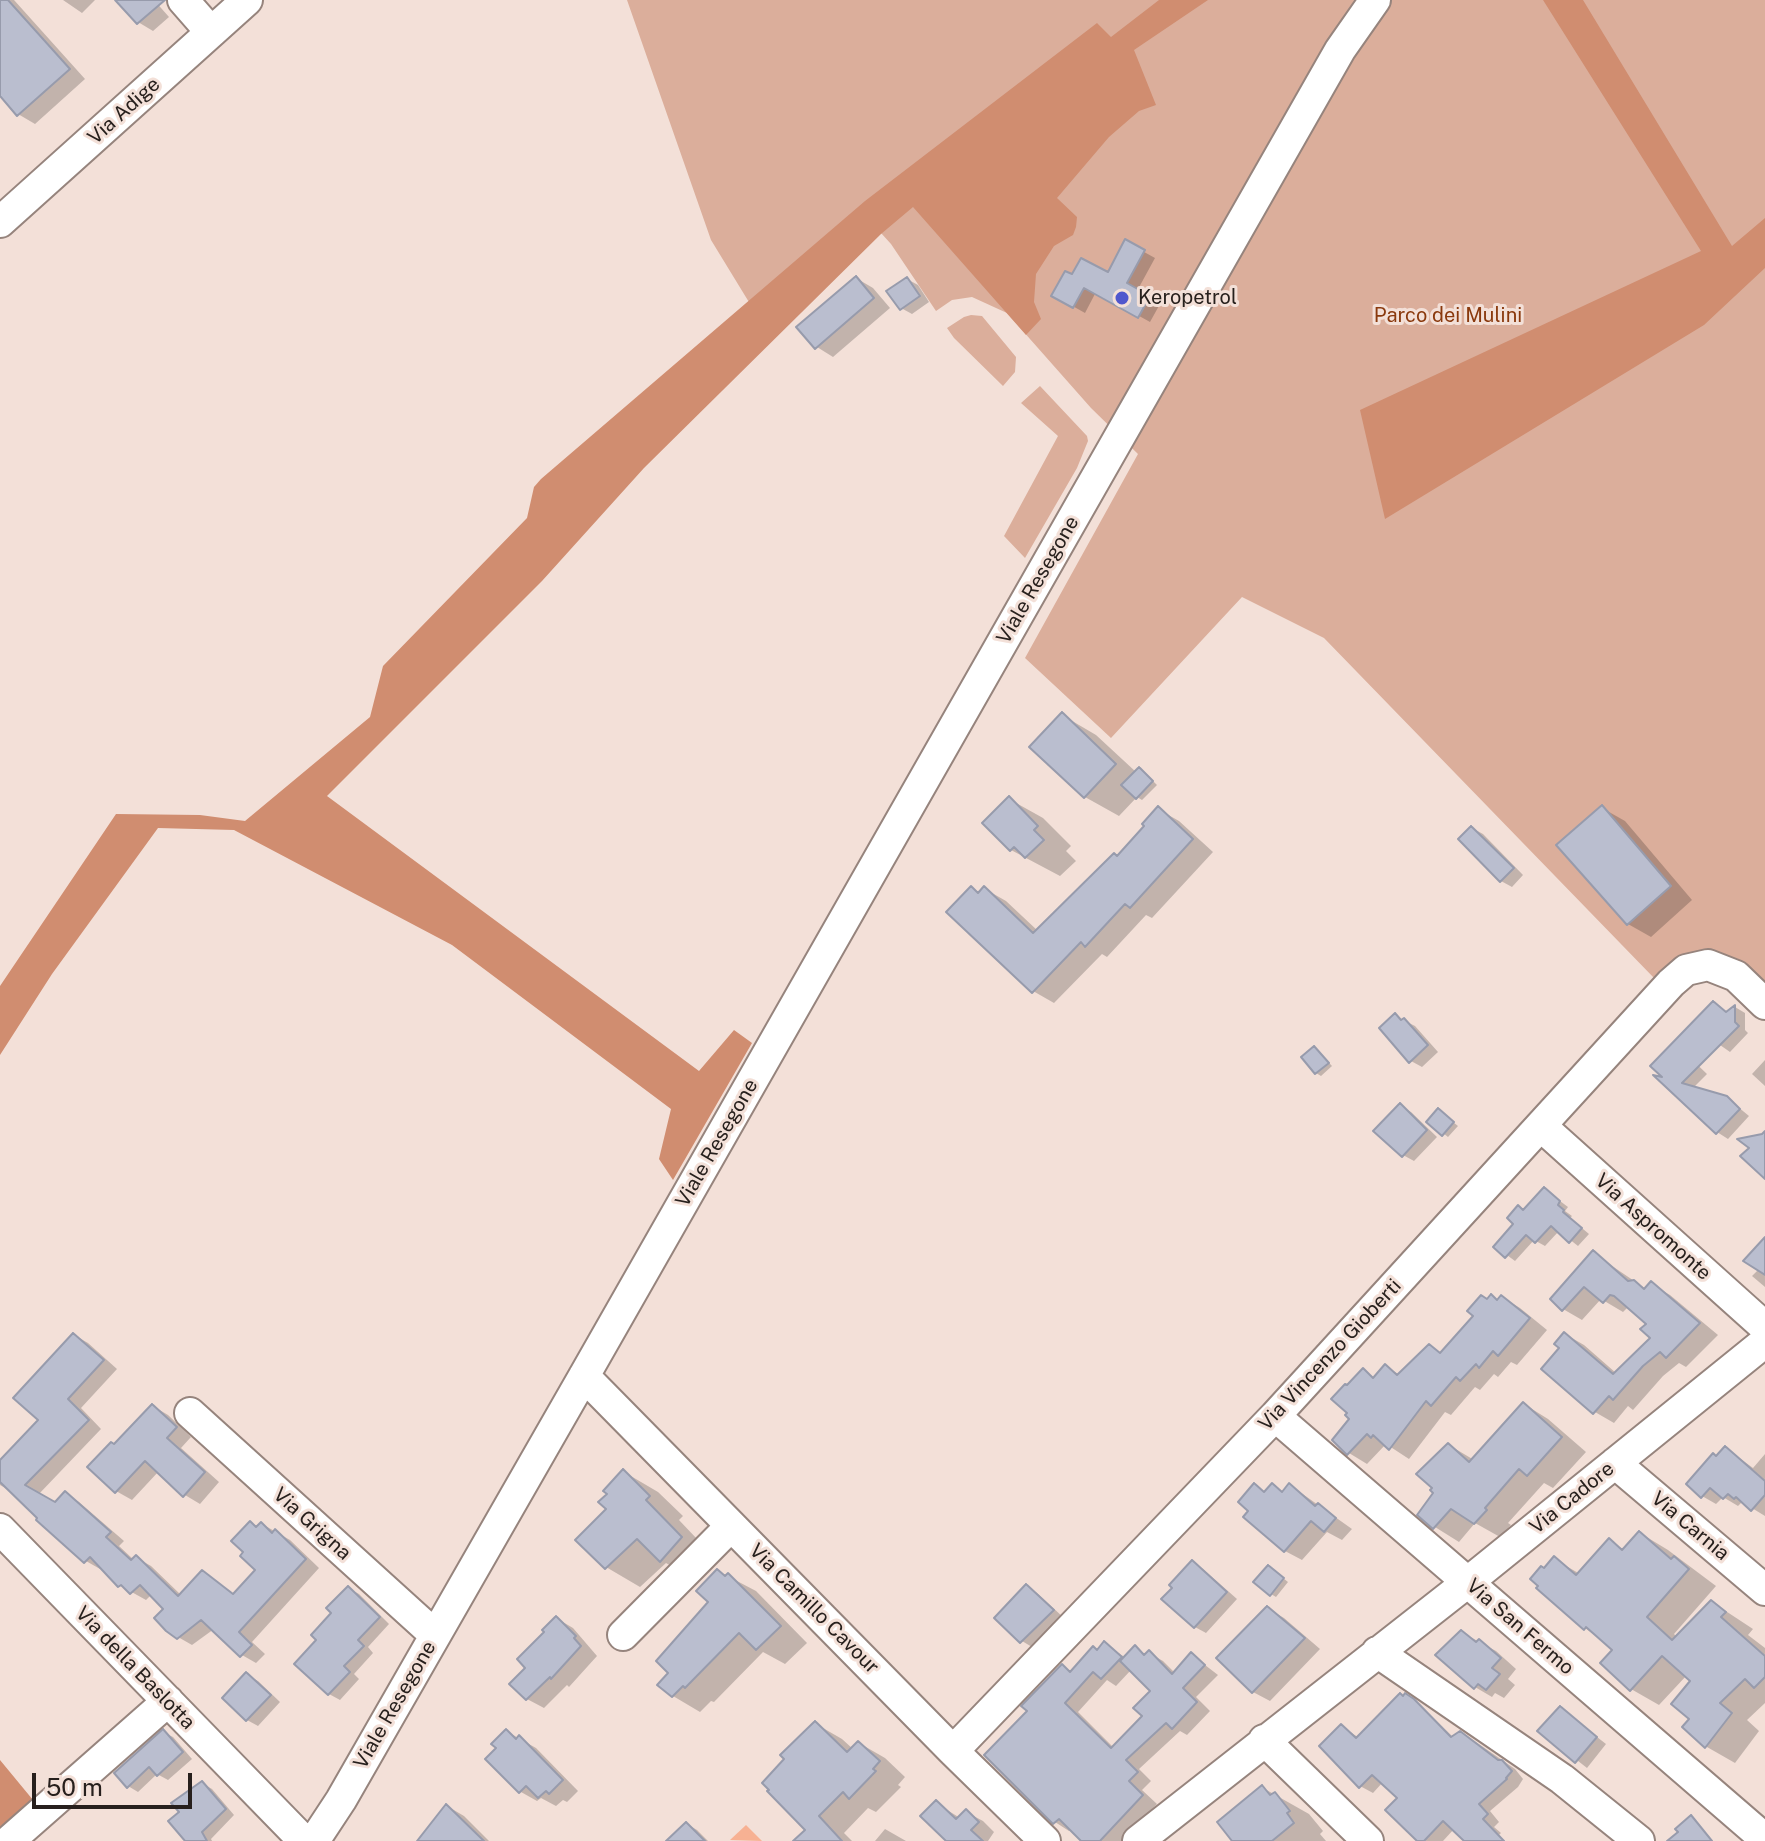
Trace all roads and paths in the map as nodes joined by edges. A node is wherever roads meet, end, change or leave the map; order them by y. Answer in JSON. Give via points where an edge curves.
{"nodes":[{"id":1,"x":183,"y":0,"type":"edge"},
{"id":2,"x":247,"y":0,"type":"edge"},
{"id":3,"x":1375,"y":0,"type":"edge"},
{"id":4,"x":211,"y":32,"type":"junction"},
{"id":5,"x":0,"y":222,"type":"edge"},
{"id":6,"x":1765,"y":1004,"type":"edge"},
{"id":7,"x":1541,"y":1126,"type":"junction"},
{"id":8,"x":1765,"y":1327,"type":"edge"},
{"id":9,"x":1765,"y":1342,"type":"edge"},
{"id":10,"x":584,"y":1376,"type":"junction"},
{"id":11,"x":190,"y":1413,"type":"dead end"},
{"id":12,"x":1275,"y":1416,"type":"junction"},
{"id":13,"x":1615,"y":1463,"type":"junction"},
{"id":14,"x":731,"y":1526,"type":"junction"},
{"id":15,"x":0,"y":1529,"type":"edge"},
{"id":16,"x":1468,"y":1582,"type":"junction"},
{"id":17,"x":1765,"y":1590,"type":"edge"},
{"id":18,"x":435,"y":1635,"type":"junction"},
{"id":19,"x":623,"y":1635,"type":"dead end"},
{"id":20,"x":1377,"y":1652,"type":"junction"},
{"id":21,"x":168,"y":1701,"type":"junction"},
{"id":22,"x":1264,"y":1740,"type":"junction"},
{"id":23,"x":953,"y":1751,"type":"junction"},
{"id":24,"x":1765,"y":1839,"type":"edge"},
{"id":25,"x":9,"y":1841,"type":"edge"},
{"id":26,"x":304,"y":1841,"type":"edge"},
{"id":27,"x":314,"y":1841,"type":"edge"},
{"id":28,"x":1045,"y":1841,"type":"edge"},
{"id":29,"x":1138,"y":1841,"type":"edge"},
{"id":30,"x":1368,"y":1841,"type":"edge"},
{"id":31,"x":1639,"y":1841,"type":"edge"}],
"edges":[{"from":1,"to":4,"type":"street"},
{"from":2,"to":4,"type":"street","name":"Via Adige"},
{"from":3,"to":10,"type":"street","name":"Viale Resegone","via":[[1340,50]]},
{"from":4,"to":5,"type":"street","name":"Via Adige"},
{"from":6,"to":7,"type":"street","name":"Via Vincenzo Gioberti","via":[[1736,976],[1708,965],[1686,970]]},
{"from":7,"to":8,"type":"street","name":"Via Aspromonte"},
{"from":7,"to":12,"type":"street","name":"Via Vincenzo Gioberti"},
{"from":9,"to":13,"type":"street","name":"Via Cadore"},
{"from":10,"to":14,"type":"street","name":"Via Camillo Cavour"},
{"from":10,"to":18,"type":"street","name":"Viale Resegone"},
{"from":11,"to":18,"type":"street","name":"Via Grigna"},
{"from":12,"to":16,"type":"street","name":"Via San Fermo"},
{"from":12,"to":23,"type":"street","name":"Via Vincenzo Gioberti"},
{"from":13,"to":16,"type":"street","name":"Via Cadore"},
{"from":13,"to":17,"type":"street","name":"Via Carnia"},
{"from":14,"to":19,"type":"street"},
{"from":14,"to":23,"type":"street","name":"Via Camillo Cavour"},
{"from":15,"to":21,"type":"street","name":"Via della Baslotta"},
{"from":16,"to":20,"type":"street","name":"Via Cadore"},
{"from":16,"to":24,"type":"street","name":"Via San Fermo"},
{"from":18,"to":27,"type":"street","name":"Viale Resegone"},
{"from":20,"to":22,"type":"street","name":"Via Cadore"},
{"from":20,"to":31,"type":"street","via":[[1562,1779]]},
{"from":21,"to":25,"type":"street"},
{"from":21,"to":26,"type":"street","name":"Via della Baslotta"},
{"from":22,"to":29,"type":"street","name":"Via Cadore"},
{"from":22,"to":30,"type":"street"},
{"from":23,"to":28,"type":"street","name":"Via Camillo Cavour"}]}
